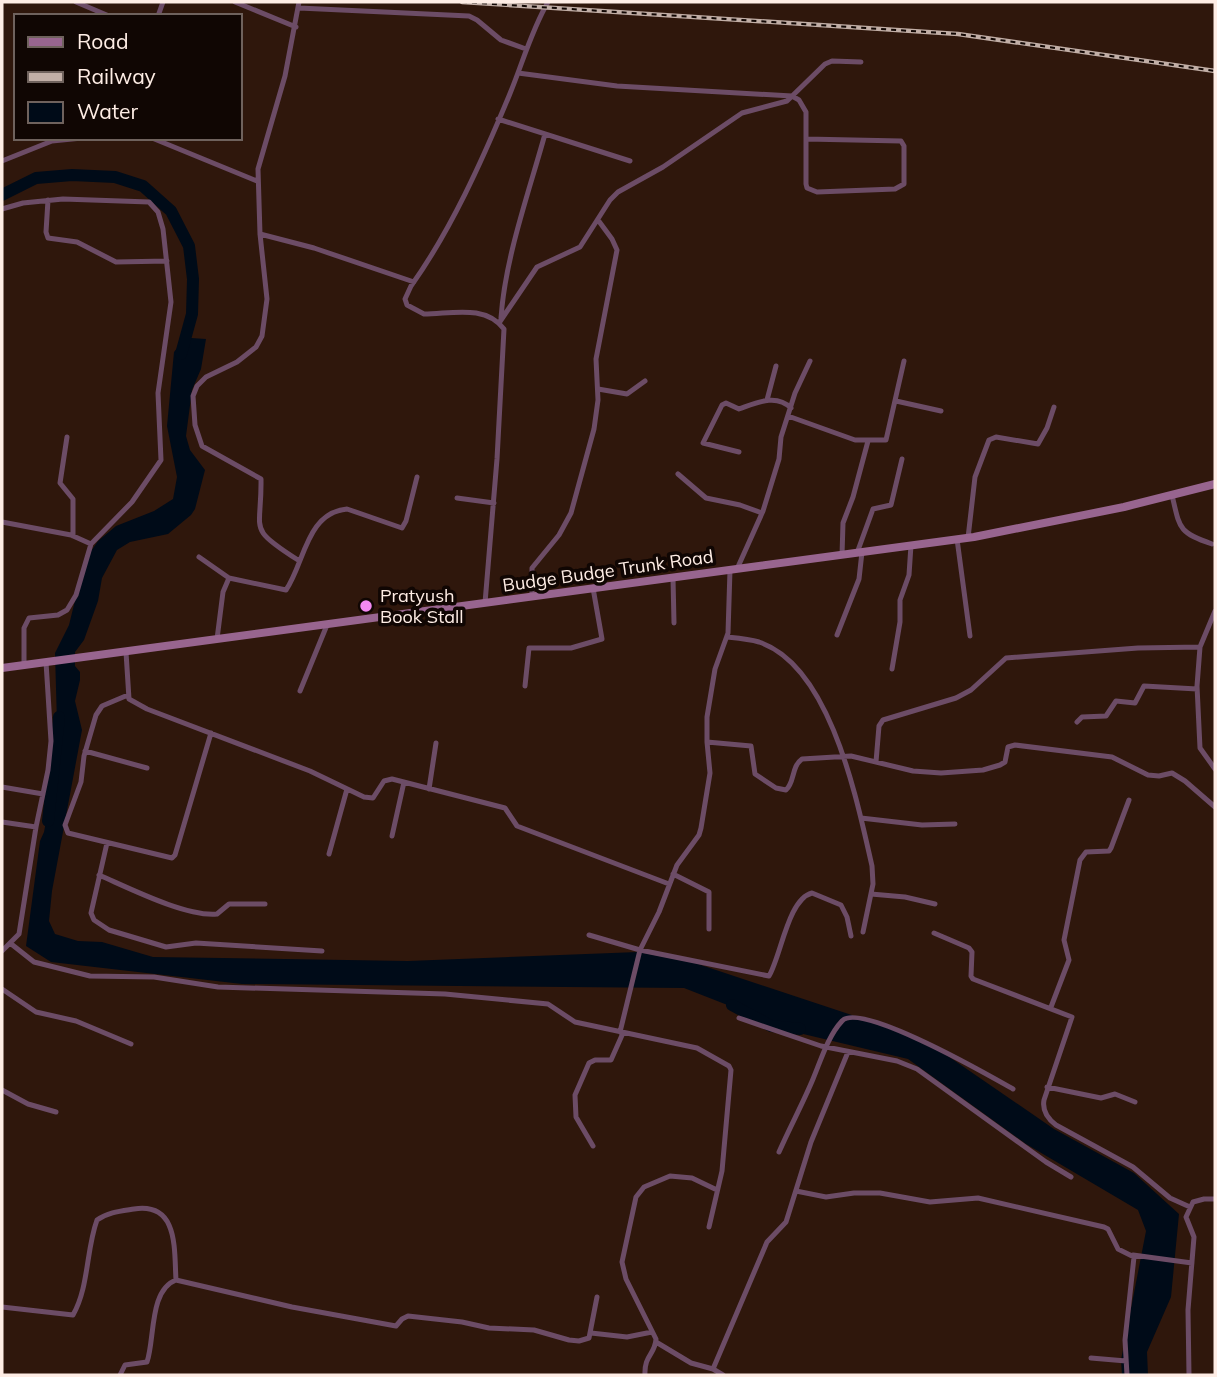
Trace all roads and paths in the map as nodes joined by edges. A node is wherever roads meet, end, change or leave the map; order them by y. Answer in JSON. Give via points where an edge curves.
{"nodes":[{"id":1,"x":76,"y":2,"type":"edge"},
{"id":2,"x":235,"y":2,"type":"edge"},
{"id":3,"x":548,"y":2,"type":"edge"},
{"id":4,"x":299,"y":5,"type":"edge"},
{"id":5,"x":104,"y":14,"type":"edge"},
{"id":6,"x":296,"y":27,"type":"junction"},
{"id":7,"x":526,"y":49,"type":"junction"},
{"id":8,"x":861,"y":62,"type":"dead end"},
{"id":9,"x":518,"y":73,"type":"junction"},
{"id":10,"x":792,"y":96,"type":"junction"},
{"id":11,"x":498,"y":120,"type":"junction"},
{"id":12,"x":545,"y":134,"type":"junction"},
{"id":13,"x":806,"y":139,"type":"junction"},
{"id":14,"x":62,"y":140,"type":"edge"},
{"id":15,"x":157,"y":140,"type":"edge"},
{"id":16,"x":2,"y":161,"type":"edge"},
{"id":17,"x":630,"y":161,"type":"dead end"},
{"id":18,"x":257,"y":181,"type":"junction"},
{"id":19,"x":48,"y":200,"type":"junction"},
{"id":20,"x":2,"y":209,"type":"edge"},
{"id":21,"x":598,"y":220,"type":"junction"},
{"id":22,"x":260,"y":234,"type":"junction"},
{"id":23,"x":167,"y":261,"type":"junction"},
{"id":24,"x":414,"y":282,"type":"junction"},
{"id":25,"x":500,"y":321,"type":"junction"},
{"id":26,"x":810,"y":361,"type":"dead end"},
{"id":27,"x":904,"y":361,"type":"dead end"},
{"id":28,"x":775,"y":366,"type":"dead end"},
{"id":29,"x":645,"y":381,"type":"dead end"},
{"id":30,"x":598,"y":389,"type":"junction"},
{"id":31,"x":767,"y":400,"type":"junction"},
{"id":32,"x":895,"y":401,"type":"junction"},
{"id":33,"x":1054,"y":407,"type":"dead end"},
{"id":34,"x":790,"y":408,"type":"junction"},
{"id":35,"x":941,"y":411,"type":"dead end"},
{"id":36,"x":788,"y":416,"type":"junction"},
{"id":37,"x":67,"y":437,"type":"dead end"},
{"id":38,"x":868,"y":441,"type":"junction"},
{"id":39,"x":739,"y":452,"type":"dead end"},
{"id":40,"x":902,"y":459,"type":"dead end"},
{"id":41,"x":678,"y":474,"type":"dead end"},
{"id":42,"x":417,"y":477,"type":"dead end"},
{"id":43,"x":1215,"y":484,"type":"edge"},
{"id":44,"x":1172,"y":495,"type":"junction"},
{"id":45,"x":457,"y":498,"type":"dead end"},
{"id":46,"x":494,"y":503,"type":"junction"},
{"id":47,"x":762,"y":513,"type":"junction"},
{"id":48,"x":2,"y":523,"type":"edge"},
{"id":49,"x":73,"y":536,"type":"junction"},
{"id":50,"x":968,"y":538,"type":"junction"},
{"id":51,"x":957,"y":539,"type":"junction"},
{"id":52,"x":91,"y":544,"type":"junction"},
{"id":53,"x":1212,"y":544,"type":"dead end"},
{"id":54,"x":911,"y":545,"type":"junction"},
{"id":55,"x":859,"y":552,"type":"junction"},
{"id":56,"x":842,"y":555,"type":"junction"},
{"id":57,"x":199,"y":557,"type":"dead end"},
{"id":58,"x":298,"y":561,"type":"junction"},
{"id":59,"x":733,"y":569,"type":"junction"},
{"id":60,"x":229,"y":578,"type":"junction"},
{"id":61,"x":673,"y":578,"type":"junction"},
{"id":62,"x":593,"y":588,"type":"junction"},
{"id":63,"x":532,"y":597,"type":"junction"},
{"id":64,"x":485,"y":603,"type":"junction"},
{"id":65,"x":1215,"y":611,"type":"edge"},
{"id":66,"x":674,"y":623,"type":"dead end"},
{"id":67,"x":327,"y":625,"type":"junction"},
{"id":68,"x":837,"y":635,"type":"dead end"},
{"id":69,"x":970,"y":636,"type":"dead end"},
{"id":70,"x":727,"y":637,"type":"junction"},
{"id":71,"x":217,"y":639,"type":"junction"},
{"id":72,"x":1200,"y":647,"type":"junction"},
{"id":73,"x":126,"y":652,"type":"junction"},
{"id":74,"x":50,"y":662,"type":"junction"},
{"id":75,"x":24,"y":665,"type":"junction"},
{"id":76,"x":2,"y":668,"type":"edge"},
{"id":77,"x":892,"y":668,"type":"dead end"},
{"id":78,"x":524,"y":686,"type":"dead end"},
{"id":79,"x":1197,"y":689,"type":"junction"},
{"id":80,"x":300,"y":691,"type":"dead end"},
{"id":81,"x":128,"y":695,"type":"junction"},
{"id":82,"x":1077,"y":722,"type":"dead end"},
{"id":83,"x":211,"y":733,"type":"junction"},
{"id":84,"x":707,"y":742,"type":"junction"},
{"id":85,"x":436,"y":743,"type":"dead end"},
{"id":86,"x":85,"y":751,"type":"junction"},
{"id":87,"x":844,"y":757,"type":"junction"},
{"id":88,"x":876,"y":762,"type":"junction"},
{"id":89,"x":147,"y":768,"type":"dead end"},
{"id":90,"x":1215,"y":769,"type":"edge"},
{"id":91,"x":404,"y":782,"type":"junction"},
{"id":92,"x":2,"y":787,"type":"edge"},
{"id":93,"x":347,"y":789,"type":"junction"},
{"id":94,"x":429,"y":789,"type":"junction"},
{"id":95,"x":43,"y":794,"type":"junction"},
{"id":96,"x":1129,"y":800,"type":"dead end"},
{"id":97,"x":1215,"y":807,"type":"edge"},
{"id":98,"x":861,"y":818,"type":"junction"},
{"id":99,"x":2,"y":822,"type":"edge"},
{"id":100,"x":955,"y":824,"type":"dead end"},
{"id":101,"x":36,"y":827,"type":"junction"},
{"id":102,"x":392,"y":836,"type":"dead end"},
{"id":103,"x":107,"y":843,"type":"junction"},
{"id":104,"x":329,"y":854,"type":"dead end"},
{"id":105,"x":673,"y":874,"type":"junction"},
{"id":106,"x":99,"y":875,"type":"junction"},
{"id":107,"x":669,"y":884,"type":"junction"},
{"id":108,"x":871,"y":894,"type":"junction"},
{"id":109,"x":265,"y":904,"type":"dead end"},
{"id":110,"x":935,"y":904,"type":"dead end"},
{"id":111,"x":709,"y":929,"type":"dead end"},
{"id":112,"x":863,"y":932,"type":"dead end"},
{"id":113,"x":934,"y":933,"type":"dead end"},
{"id":114,"x":589,"y":935,"type":"dead end"},
{"id":115,"x":851,"y":936,"type":"dead end"},
{"id":116,"x":10,"y":943,"type":"junction"},
{"id":117,"x":2,"y":951,"type":"edge"},
{"id":118,"x":322,"y":951,"type":"dead end"},
{"id":119,"x":639,"y":952,"type":"junction"},
{"id":120,"x":2,"y":989,"type":"edge"},
{"id":121,"x":1051,"y":1007,"type":"junction"},
{"id":122,"x":739,"y":1018,"type":"dead end"},
{"id":123,"x":621,"y":1033,"type":"junction"},
{"id":124,"x":131,"y":1044,"type":"dead end"},
{"id":125,"x":827,"y":1046,"type":"junction"},
{"id":126,"x":848,"y":1052,"type":"junction"},
{"id":127,"x":1047,"y":1087,"type":"junction"},
{"id":128,"x":1013,"y":1089,"type":"dead end"},
{"id":129,"x":2,"y":1090,"type":"edge"},
{"id":130,"x":1135,"y":1102,"type":"dead end"},
{"id":131,"x":56,"y":1112,"type":"dead end"},
{"id":132,"x":593,"y":1146,"type":"dead end"},
{"id":133,"x":779,"y":1152,"type":"dead end"},
{"id":134,"x":1071,"y":1177,"type":"dead end"},
{"id":135,"x":718,"y":1190,"type":"junction"},
{"id":136,"x":796,"y":1191,"type":"junction"},
{"id":137,"x":1215,"y":1199,"type":"edge"},
{"id":138,"x":1190,"y":1206,"type":"junction"},
{"id":139,"x":709,"y":1227,"type":"dead end"},
{"id":140,"x":1133,"y":1255,"type":"junction"},
{"id":141,"x":1192,"y":1263,"type":"junction"},
{"id":142,"x":176,"y":1280,"type":"junction"},
{"id":143,"x":597,"y":1297,"type":"dead end"},
{"id":144,"x":2,"y":1307,"type":"edge"},
{"id":145,"x":652,"y":1332,"type":"junction"},
{"id":146,"x":591,"y":1333,"type":"junction"},
{"id":147,"x":656,"y":1342,"type":"junction"},
{"id":148,"x":1091,"y":1358,"type":"dead end"},
{"id":149,"x":1126,"y":1361,"type":"junction"},
{"id":150,"x":713,"y":1369,"type":"junction"},
{"id":151,"x":120,"y":1375,"type":"edge"},
{"id":152,"x":645,"y":1375,"type":"edge"},
{"id":153,"x":723,"y":1375,"type":"edge"},
{"id":154,"x":1127,"y":1375,"type":"edge"},
{"id":155,"x":1189,"y":1375,"type":"edge"}],
"edges":[{"from":1,"to":5,"type":"street"},
{"from":2,"to":6,"type":"street"},
{"from":3,"to":7,"type":"street"},
{"from":4,"to":6,"type":"street"},
{"from":4,"to":7,"type":"street","via":[[469,16],[501,40]]},
{"from":6,"to":18,"type":"street"},
{"from":7,"to":9,"type":"street"},
{"from":8,"to":10,"type":"street","via":[[825,64]]},
{"from":9,"to":10,"type":"street","via":[[617,86]]},
{"from":9,"to":11,"type":"street"},
{"from":10,"to":13,"type":"street","via":[[807,112]]},
{"from":10,"to":21,"type":"street","via":[[737,116],[618,192]]},
{"from":11,"to":12,"type":"street"},
{"from":11,"to":24,"type":"street","via":[[454,216]]},
{"from":12,"to":17,"type":"street"},
{"from":12,"to":25,"type":"street"},
{"from":13,"to":13,"type":"street","via":[[806,184],[810,190],[895,189],[904,184],[901,141]]},
{"from":14,"to":16,"type":"street"},
{"from":15,"to":18,"type":"street"},
{"from":18,"to":22,"type":"street"},
{"from":19,"to":20,"type":"street"},
{"from":19,"to":23,"type":"street","via":[[48,238],[77,242],[116,262]]},
{"from":19,"to":23,"type":"street","via":[[149,202],[161,218]]},
{"from":21,"to":25,"type":"street","via":[[580,247],[537,267]]},
{"from":21,"to":30,"type":"street","via":[[617,250],[596,359]]},
{"from":22,"to":24,"type":"street"},
{"from":22,"to":58,"type":"street","via":[[267,299],[260,342],[237,362],[201,382],[194,391],[193,405],[199,441],[206,450],[261,478],[261,530],[272,544]]},
{"from":23,"to":52,"type":"street","via":[[171,302],[158,393],[161,460],[132,502]]},
{"from":24,"to":25,"type":"street","via":[[405,302],[416,312],[471,312]]},
{"from":25,"to":46,"type":"street","via":[[504,334]]},
{"from":26,"to":34,"type":"street"},
{"from":27,"to":32,"type":"street"},
{"from":28,"to":31,"type":"street"},
{"from":29,"to":30,"type":"street","via":[[627,394]]},
{"from":30,"to":63,"type":"street","via":[[594,429],[571,513],[532,568]]},
{"from":31,"to":34,"type":"street"},
{"from":31,"to":39,"type":"street","via":[[739,410],[726,403],[720,406],[704,445]]},
{"from":32,"to":35,"type":"street"},
{"from":32,"to":38,"type":"street","via":[[888,438]]},
{"from":33,"to":50,"type":"street","via":[[1038,444],[996,437],[989,440],[975,477]]},
{"from":34,"to":36,"type":"street"},
{"from":36,"to":38,"type":"street"},
{"from":36,"to":47,"type":"street"},
{"from":37,"to":49,"type":"street","via":[[60,483],[74,499]]},
{"from":38,"to":56,"type":"street","via":[[843,526]]},
{"from":40,"to":55,"type":"street","via":[[891,505],[873,509]]},
{"from":41,"to":47,"type":"street","via":[[706,498]]},
{"from":42,"to":58,"type":"street","via":[[405,526],[398,528],[347,509],[337,511],[320,519]]},
{"from":43,"to":44,"type":"main road","name":"Budge Budge Trunk Road"},
{"from":44,"to":50,"type":"main road","name":"Budge Budge Trunk Road"},
{"from":44,"to":53,"type":"street","via":[[1182,529]]},
{"from":45,"to":46,"type":"street"},
{"from":46,"to":64,"type":"street"},
{"from":47,"to":59,"type":"street"},
{"from":48,"to":49,"type":"street"},
{"from":49,"to":52,"type":"street"},
{"from":50,"to":51,"type":"main road","name":"Budge Budge Trunk Road"},
{"from":51,"to":54,"type":"main road","name":"Budge Budge Trunk Road"},
{"from":51,"to":69,"type":"street"},
{"from":52,"to":75,"type":"street","via":[[72,604],[63,613],[33,616],[26,624]]},
{"from":54,"to":55,"type":"main road","name":"Budge Budge Trunk Road"},
{"from":54,"to":77,"type":"street"},
{"from":55,"to":56,"type":"main road","name":"Budge Budge Trunk Road"},
{"from":55,"to":68,"type":"street","via":[[859,579]]},
{"from":56,"to":59,"type":"main road","name":"Budge Budge Trunk Road"},
{"from":57,"to":60,"type":"street"},
{"from":58,"to":60,"type":"street","via":[[286,590]]},
{"from":59,"to":61,"type":"main road","name":"Budge Budge Trunk Road"},
{"from":59,"to":70,"type":"street"},
{"from":60,"to":71,"type":"street"},
{"from":61,"to":62,"type":"main road","name":"Budge Budge Trunk Road"},
{"from":61,"to":66,"type":"street"},
{"from":62,"to":63,"type":"main road","name":"Budge Budge Trunk Road"},
{"from":62,"to":78,"type":"street","via":[[602,639],[571,649],[529,648]]},
{"from":63,"to":64,"type":"main road","name":"Budge Budge Trunk Road"},
{"from":64,"to":67,"type":"main road","name":"Budge Budge Trunk Road"},
{"from":65,"to":72,"type":"street"},
{"from":67,"to":71,"type":"main road","name":"Budge Budge Trunk Road"},
{"from":67,"to":80,"type":"street"},
{"from":70,"to":84,"type":"street","via":[[715,669]]},
{"from":70,"to":87,"type":"street","via":[[765,645],[797,670],[813,688]]},
{"from":71,"to":73,"type":"main road","name":"Budge Budge Trunk Road"},
{"from":72,"to":79,"type":"street"},
{"from":72,"to":88,"type":"street","via":[[1006,659],[963,695],[883,720]]},
{"from":73,"to":74,"type":"main road","name":"Budge Budge Trunk Road"},
{"from":73,"to":81,"type":"street"},
{"from":74,"to":75,"type":"main road","name":"Budge Budge Trunk Road"},
{"from":74,"to":95,"type":"street","via":[[51,741]]},
{"from":75,"to":76,"type":"main road","name":"Budge Budge Trunk Road"},
{"from":79,"to":82,"type":"street","via":[[1144,686],[1135,703],[1116,701],[1106,716],[1082,717]]},
{"from":79,"to":90,"type":"street","via":[[1200,748]]},
{"from":81,"to":83,"type":"street","via":[[147,709]]},
{"from":81,"to":86,"type":"street","via":[[102,706]]},
{"from":83,"to":93,"type":"street"},
{"from":83,"to":103,"type":"street","via":[[175,855],[167,858]]},
{"from":84,"to":87,"type":"street","via":[[751,746],[755,774],[786,790],[798,761]]},
{"from":84,"to":105,"type":"street","via":[[710,773],[701,828]]},
{"from":85,"to":94,"type":"street"},
{"from":86,"to":89,"type":"street"},
{"from":86,"to":103,"type":"street","via":[[81,782],[65,830]]},
{"from":87,"to":88,"type":"street"},
{"from":87,"to":98,"type":"street"},
{"from":88,"to":97,"type":"street","via":[[941,774],[983,770],[1005,762],[1010,745],[1112,757],[1147,775],[1176,775]]},
{"from":91,"to":93,"type":"street","via":[[384,780],[373,798]]},
{"from":91,"to":94,"type":"street"},
{"from":91,"to":102,"type":"street"},
{"from":92,"to":95,"type":"street"},
{"from":93,"to":104,"type":"street"},
{"from":94,"to":107,"type":"street","via":[[505,808],[517,826]]},
{"from":95,"to":101,"type":"street"},
{"from":96,"to":121,"type":"street","via":[[1109,851],[1086,852],[1080,860],[1064,940],[1069,960]]},
{"from":98,"to":100,"type":"street"},
{"from":98,"to":108,"type":"street","via":[[872,866]]},
{"from":99,"to":101,"type":"street"},
{"from":101,"to":116,"type":"street","via":[[21,928]]},
{"from":103,"to":106,"type":"street"},
{"from":105,"to":107,"type":"street"},
{"from":105,"to":111,"type":"street","via":[[709,892]]},
{"from":106,"to":109,"type":"street","via":[[208,914],[217,914],[229,904]]},
{"from":106,"to":118,"type":"street","via":[[91,914],[108,930],[166,947],[196,943]]},
{"from":107,"to":119,"type":"street"},
{"from":108,"to":110,"type":"street"},
{"from":108,"to":112,"type":"street"},
{"from":113,"to":121,"type":"street","via":[[972,951],[973,979]]},
{"from":114,"to":119,"type":"street"},
{"from":115,"to":119,"type":"street","via":[[841,905],[812,893],[801,899],[788,923],[769,976]]},
{"from":116,"to":117,"type":"street"},
{"from":116,"to":123,"type":"street","via":[[34,962],[90,976],[155,977],[218,987],[478,996],[548,1004],[575,1022]]},
{"from":119,"to":123,"type":"street"},
{"from":120,"to":124,"type":"street","via":[[36,1012],[76,1021]]},
{"from":121,"to":127,"type":"street","via":[[1072,1019]]},
{"from":122,"to":125,"type":"street"},
{"from":123,"to":132,"type":"street","via":[[611,1060],[589,1063],[575,1095],[576,1117]]},
{"from":123,"to":135,"type":"street","via":[[697,1048],[730,1067]]},
{"from":125,"to":126,"type":"street"},
{"from":125,"to":128,"type":"street","via":[[842,1020],[854,1017],[909,1034]]},
{"from":125,"to":133,"type":"street"},
{"from":126,"to":134,"type":"street","via":[[917,1069]]},
{"from":126,"to":136,"type":"street"},
{"from":127,"to":130,"type":"street","via":[[1101,1098],[1115,1094]]},
{"from":127,"to":138,"type":"street","via":[[1043,1105],[1051,1121],[1133,1167],[1170,1198]]},
{"from":129,"to":131,"type":"street"},
{"from":135,"to":139,"type":"street"},
{"from":135,"to":145,"type":"street","via":[[692,1178],[670,1176],[644,1187],[636,1197],[622,1262]]},
{"from":136,"to":140,"type":"street","via":[[827,1198],[893,1194],[930,1202],[978,1198],[1104,1227],[1118,1249]]},
{"from":136,"to":150,"type":"street","via":[[784,1226],[766,1242]]},
{"from":137,"to":138,"type":"street","via":[[1197,1200]]},
{"from":138,"to":141,"type":"street","via":[[1186,1217],[1194,1237]]},
{"from":140,"to":141,"type":"street"},
{"from":140,"to":149,"type":"street"},
{"from":141,"to":155,"type":"street"},
{"from":142,"to":144,"type":"street","via":[[167,1221],[156,1210],[139,1208],[97,1220],[73,1315]]},
{"from":142,"to":146,"type":"street","via":[[388,1325],[396,1326],[408,1316],[534,1330],[569,1340],[584,1340]]},
{"from":142,"to":151,"type":"street","via":[[156,1305],[148,1362],[125,1365]]},
{"from":143,"to":146,"type":"street"},
{"from":145,"to":146,"type":"street","via":[[627,1337]]},
{"from":145,"to":147,"type":"street"},
{"from":147,"to":150,"type":"street","via":[[691,1363]]},
{"from":147,"to":152,"type":"street","via":[[645,1363]]},
{"from":148,"to":149,"type":"street"},
{"from":149,"to":154,"type":"street"},
{"from":150,"to":153,"type":"street"}]}
